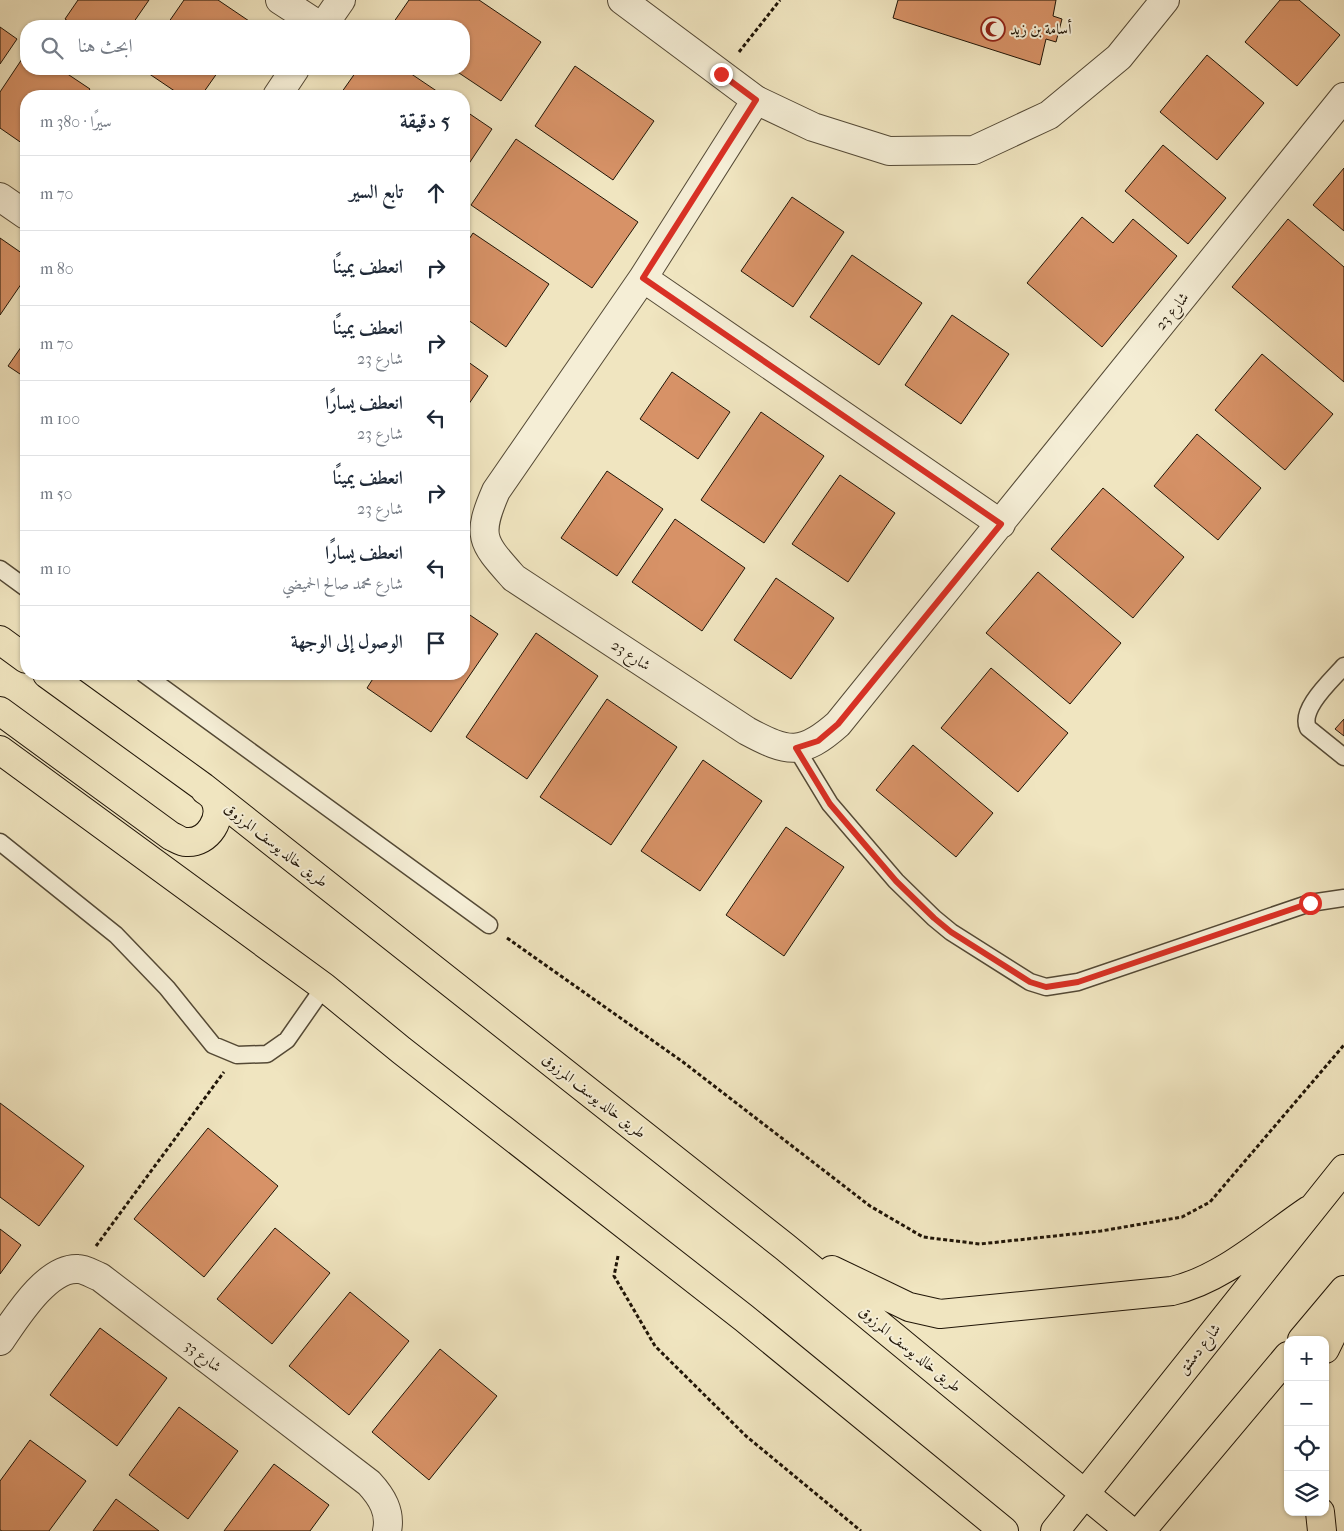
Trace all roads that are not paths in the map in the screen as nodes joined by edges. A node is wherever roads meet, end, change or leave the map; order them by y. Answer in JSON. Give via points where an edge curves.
{"nodes":[{"id":1,"x":280,"y":0,"type":"edge"},
{"id":2,"x":340,"y":0,"type":"edge"},
{"id":3,"x":622,"y":0,"type":"edge"},
{"id":4,"x":1165,"y":0,"type":"edge"},
{"id":5,"x":312,"y":20,"type":"edge"},
{"id":6,"x":325,"y":20,"type":"edge"},
{"id":7,"x":291,"y":75,"type":"edge"},
{"id":8,"x":281,"y":90,"type":"edge"},
{"id":9,"x":1344,"y":97,"type":"edge"},
{"id":10,"x":756,"y":100,"type":"junction"},
{"id":11,"x":0,"y":197,"type":"edge"},
{"id":12,"x":20,"y":211,"type":"edge"},
{"id":13,"x":643,"y":278,"type":"junction"},
{"id":14,"x":1001,"y":524,"type":"junction"},
{"id":15,"x":0,"y":569,"type":"edge"},
{"id":16,"x":20,"y":584,"type":"edge"},
{"id":17,"x":0,"y":640,"type":"edge"},
{"id":18,"x":20,"y":655,"type":"edge"},
{"id":19,"x":1344,"y":666,"type":"edge"},
{"id":20,"x":55,"y":680,"type":"edge"},
{"id":21,"x":152,"y":680,"type":"edge"},
{"id":22,"x":0,"y":711,"type":"edge"},
{"id":23,"x":796,"y":748,"type":"junction"},
{"id":24,"x":0,"y":750,"type":"edge"},
{"id":25,"x":1344,"y":757,"type":"edge"},
{"id":26,"x":203,"y":788,"type":"junction"},
{"id":27,"x":0,"y":842,"type":"edge"},
{"id":28,"x":1344,"y":898,"type":"edge"},
{"id":29,"x":490,"y":925,"type":"road end"},
{"id":30,"x":324,"y":987,"type":"junction"},
{"id":31,"x":1344,"y":1169,"type":"edge"},
{"id":32,"x":1309,"y":1210,"type":"junction"},
{"id":33,"x":785,"y":1247,"type":"junction"},
{"id":34,"x":1344,"y":1290,"type":"edge"},
{"id":35,"x":1344,"y":1310,"type":"edge"},
{"id":36,"x":1305,"y":1336,"type":"edge"},
{"id":37,"x":0,"y":1341,"type":"edge"},
{"id":38,"x":1329,"y":1341,"type":"edge"},
{"id":39,"x":1284,"y":1361,"type":"edge"},
{"id":40,"x":1085,"y":1492,"type":"junction"},
{"id":41,"x":1320,"y":1516,"type":"edge"},
{"id":42,"x":387,"y":1531,"type":"edge"},
{"id":43,"x":1004,"y":1531,"type":"edge"},
{"id":44,"x":1055,"y":1531,"type":"edge"},
{"id":45,"x":1130,"y":1531,"type":"edge"},
{"id":46,"x":1141,"y":1531,"type":"edge"},
{"id":47,"x":1322,"y":1531,"type":"edge"}],
"edges":[{"from":1,"to":5,"type":"street"},
{"from":2,"to":6,"type":"street"},
{"from":3,"to":10,"type":"street"},
{"from":4,"to":10,"type":"street","via":[[1119,57],[1048,115],[974,150],[889,151],[813,127]]},
{"from":7,"to":8,"type":"street"},
{"from":9,"to":14,"type":"street","name":"شارع 23"},
{"from":10,"to":13,"type":"street","name":"شارع 23"},
{"from":11,"to":12,"type":"street"},
{"from":13,"to":14,"type":"street"},
{"from":13,"to":23,"type":"street","name":"شارع 23","via":[[496,491],[485,517],[484,536],[495,556],[514,578],[746,731],[774,745]]},
{"from":14,"to":23,"type":"street","name":"شارع 23","via":[[838,724],[818,741]]},
{"from":15,"to":16,"type":"lane"},
{"from":17,"to":18,"type":"main road"},
{"from":19,"to":25,"type":"lane","via":[[1305,714],[1308,728]]},
{"from":20,"to":26,"type":"main road","name":"طريق خالد يوسف المرزوق"},
{"from":21,"to":29,"type":"lane"},
{"from":22,"to":26,"type":"main road","via":[[171,836],[186,842],[201,840],[213,829],[218,814],[214,799]]},
{"from":23,"to":28,"type":"lane","via":[[830,804],[916,902],[951,932],[1030,982],[1046,987],[1078,982],[1310,903]]},
{"from":24,"to":30,"type":"main road"},
{"from":26,"to":33,"type":"main road","name":"طريق خالد يوسف المرزوق"},
{"from":27,"to":30,"type":"lane","via":[[116,935],[167,988],[212,1045],[236,1055],[267,1054],[287,1040]]},
{"from":30,"to":43,"type":"main road","via":[[744,1318]]},
{"from":31,"to":32,"type":"main road","name":"شارع دمشق"},
{"from":32,"to":33,"type":"main road","via":[[1219,1272],[1172,1292],[957,1313],[940,1314],[909,1307]]},
{"from":32,"to":40,"type":"main road","name":"شارع دمشق"},
{"from":33,"to":40,"type":"main road","name":"طريق خالد يوسف المرزوق"},
{"from":34,"to":36,"type":"main road"},
{"from":35,"to":38,"type":"main road"},
{"from":37,"to":42,"type":"street","name":"شارع 33","via":[[24,1308],[58,1273],[79,1269],[100,1278],[369,1483],[382,1498],[389,1522]]},
{"from":39,"to":46,"type":"main road"},
{"from":40,"to":44,"type":"main road","name":"شارع دمشق"},
{"from":40,"to":45,"type":"main road","name":"طريق خالد يوسف المرزوق"},
{"from":41,"to":47,"type":"main road"}]}
